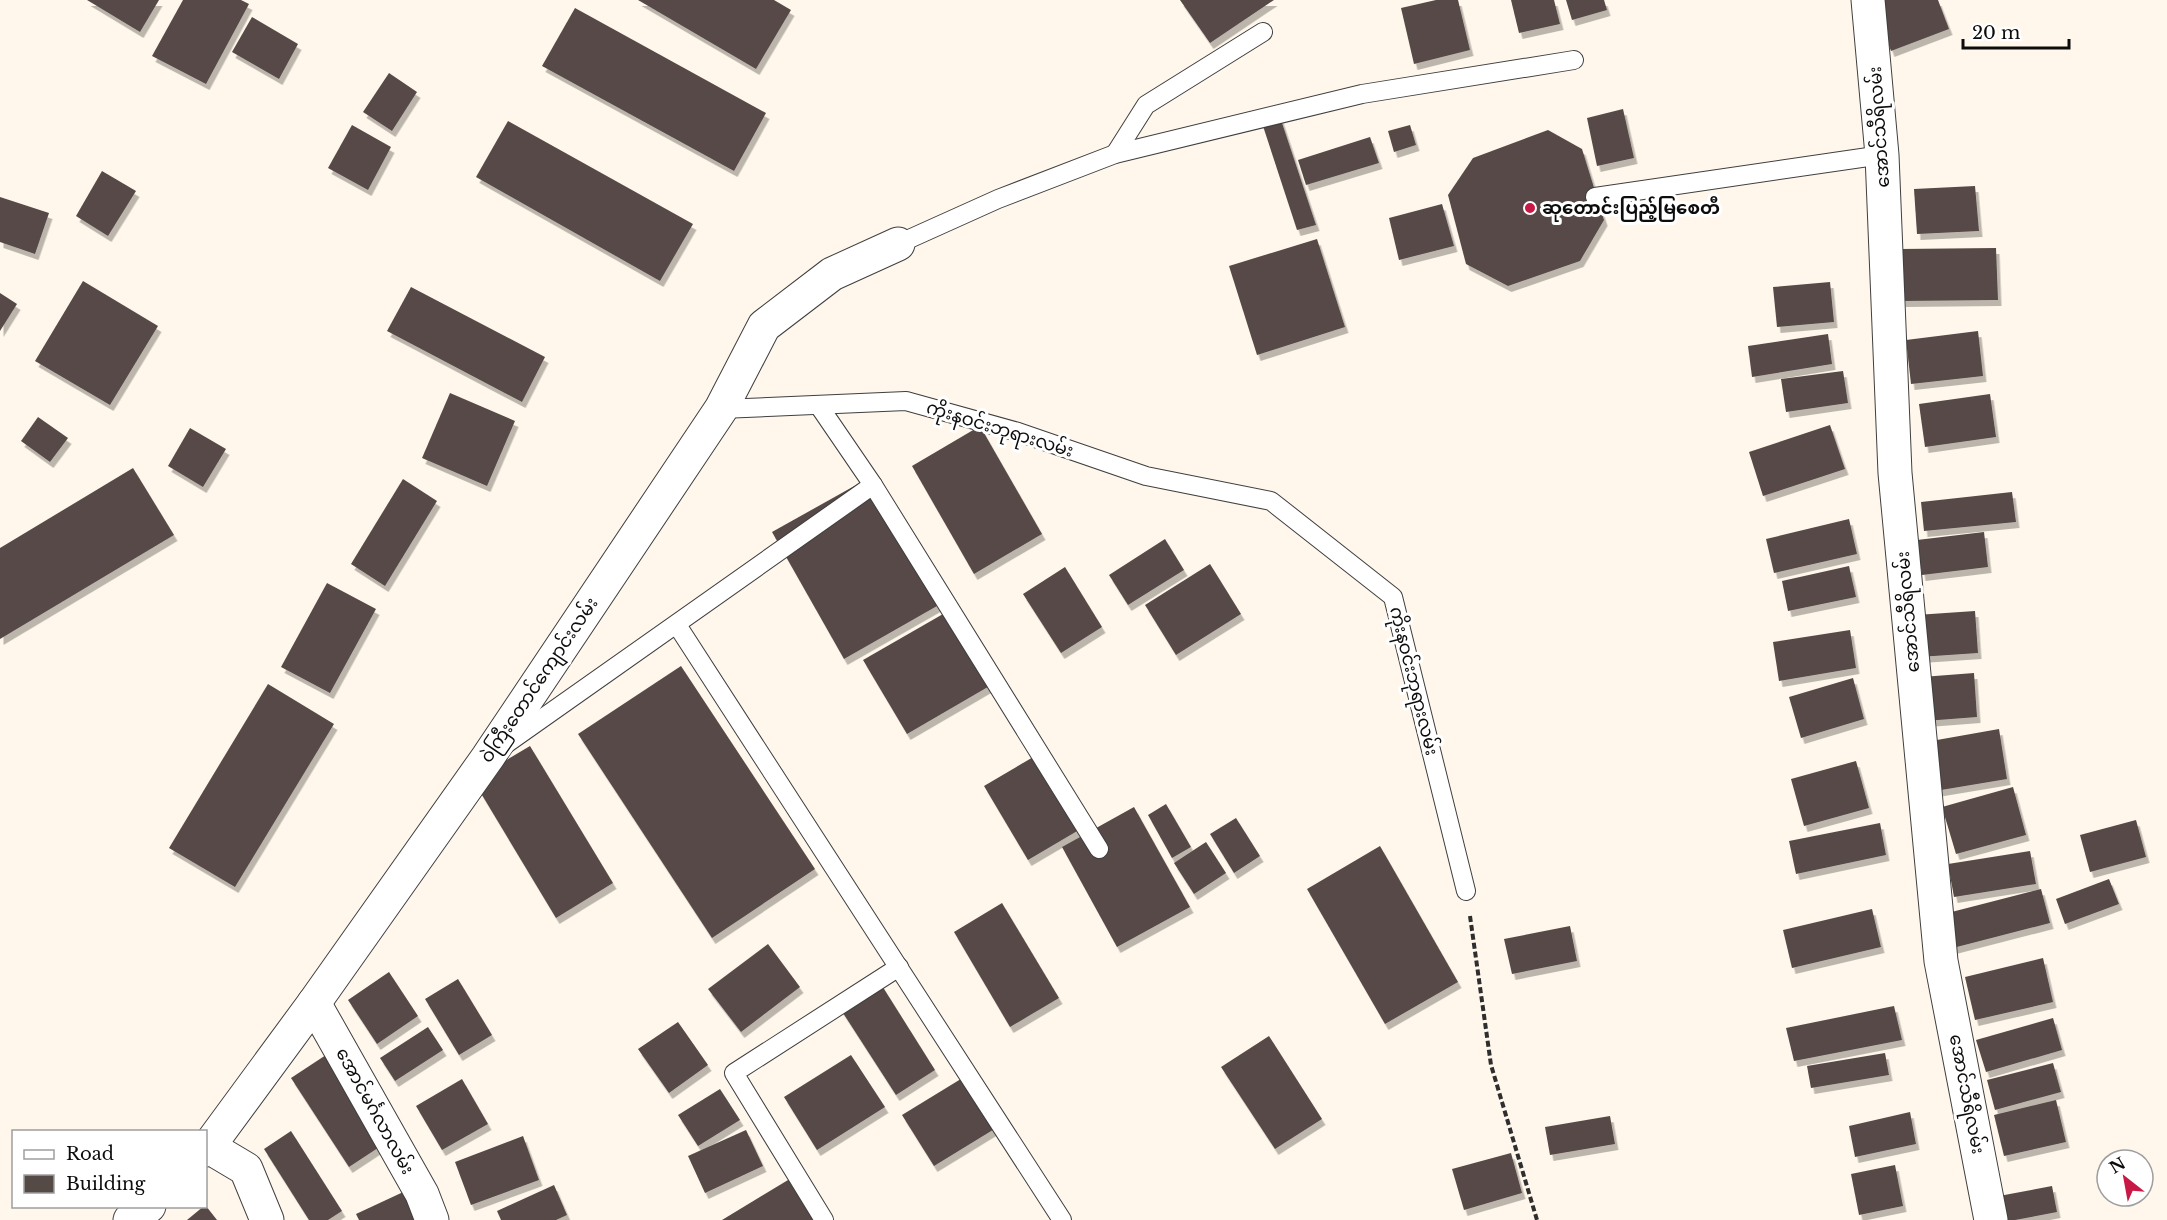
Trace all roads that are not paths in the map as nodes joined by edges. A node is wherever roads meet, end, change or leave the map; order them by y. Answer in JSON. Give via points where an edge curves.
{"nodes":[{"id":1,"x":1868,"y":0,"type":"edge"},
{"id":2,"x":1263,"y":32,"type":"dead end"},
{"id":3,"x":1574,"y":60,"type":"dead end"},
{"id":4,"x":1115,"y":154,"type":"junction"},
{"id":5,"x":1882,"y":155,"type":"junction"},
{"id":6,"x":1595,"y":197,"type":"dead end"},
{"id":7,"x":898,"y":244,"type":"joint"},
{"id":8,"x":819,"y":406,"type":"junction"},
{"id":9,"x":721,"y":409,"type":"junction"},
{"id":10,"x":873,"y":485,"type":"junction"},
{"id":11,"x":677,"y":625,"type":"junction"},
{"id":12,"x":488,"y":757,"type":"junction"},
{"id":13,"x":1099,"y":849,"type":"dead end"},
{"id":14,"x":1466,"y":891,"type":"road end"},
{"id":15,"x":899,"y":967,"type":"junction"},
{"id":16,"x":314,"y":1003,"type":"junction"},
{"id":17,"x":207,"y":1148,"type":"edge"},
{"id":18,"x":147,"y":1208,"type":"edge"},
{"id":19,"x":130,"y":1220,"type":"edge"},
{"id":20,"x":267,"y":1220,"type":"edge"},
{"id":21,"x":432,"y":1220,"type":"edge"},
{"id":22,"x":824,"y":1220,"type":"edge"},
{"id":23,"x":1062,"y":1220,"type":"edge"},
{"id":24,"x":1991,"y":1220,"type":"edge"}],
"edges":[{"from":1,"to":5,"type":"street","name":"အောင်သီရိလမ်း"},
{"from":2,"to":4,"type":"lane","via":[[1146,105]]},
{"from":3,"to":4,"type":"lane","via":[[1362,94]]},
{"from":4,"to":7,"type":"lane","via":[[998,199]]},
{"from":5,"to":6,"type":"lane"},
{"from":5,"to":24,"type":"street","name":"အောင်သီရိလမ်း","via":[[1895,473],[1941,961]]},
{"from":7,"to":9,"type":"street","name":"ဝဲကြီးတောင်ကျောင်းလမ်း","via":[[832,274],[764,326]]},
{"from":8,"to":9,"type":"lane","name":"ကိုးနဝင်းဘုရားလမ်း"},
{"from":8,"to":10,"type":"lane"},
{"from":8,"to":14,"type":"lane","name":"ကိုးနဝင်းဘုရားလမ်း","via":[[906,400],[1018,432],[1146,476],[1271,501],[1393,597]]},
{"from":9,"to":12,"type":"street","name":"ဝဲကြီးတောင်ကျောင်းလမ်း"},
{"from":10,"to":11,"type":"lane"},
{"from":10,"to":13,"type":"lane"},
{"from":11,"to":12,"type":"lane"},
{"from":11,"to":15,"type":"lane"},
{"from":12,"to":16,"type":"street","name":"ဝဲကြီးတောင်ကျောင်းလမ်း"},
{"from":15,"to":22,"type":"lane","via":[[734,1073]]},
{"from":15,"to":23,"type":"lane"},
{"from":16,"to":17,"type":"street","name":"ဝဲကြီးတောင်ကျောင်းလမ်း"},
{"from":16,"to":21,"type":"street","name":"အောင်မင်္ဂလာလမ်း","via":[[422,1194]]},
{"from":17,"to":20,"type":"street","via":[[246,1170]]},
{"from":18,"to":19,"type":"street"}]}
